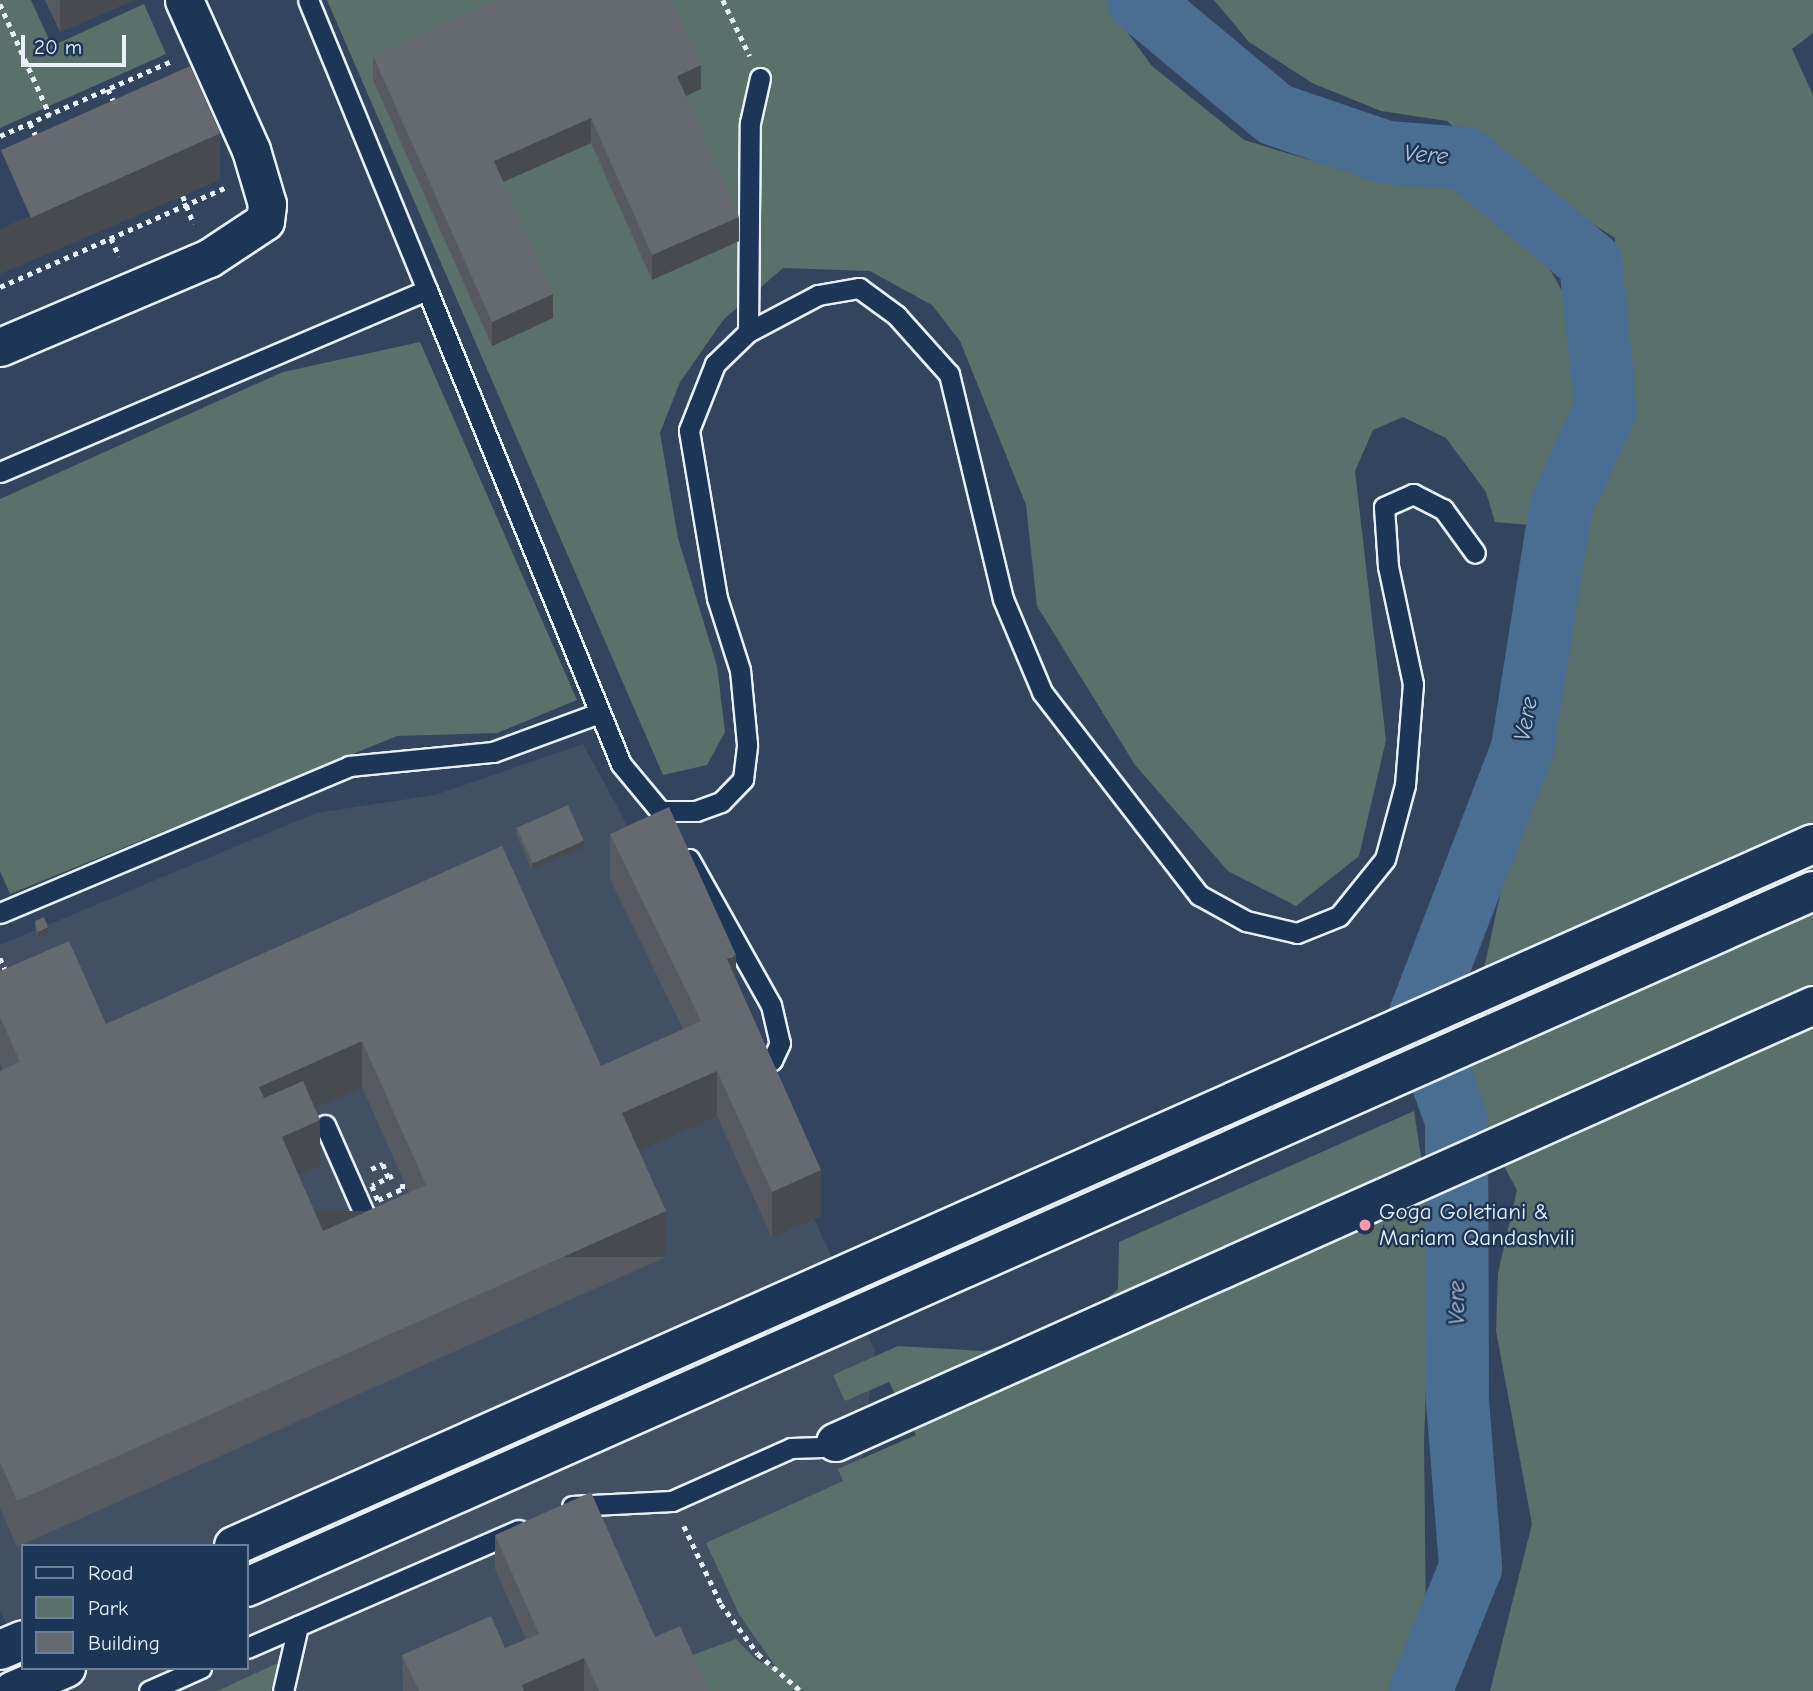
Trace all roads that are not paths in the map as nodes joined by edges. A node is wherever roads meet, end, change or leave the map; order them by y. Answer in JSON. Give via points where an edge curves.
{"nodes":[{"id":1,"x":184,"y":0,"type":"edge"},
{"id":2,"x":308,"y":0,"type":"edge"},
{"id":3,"x":760,"y":78,"type":"road end"},
{"id":4,"x":427,"y":290,"type":"junction"},
{"id":5,"x":748,"y":332,"type":"junction"},
{"id":6,"x":0,"y":347,"type":"edge"},
{"id":7,"x":0,"y":472,"type":"edge"},
{"id":8,"x":1475,"y":553,"type":"dead end"},
{"id":9,"x":599,"y":713,"type":"junction"},
{"id":10,"x":660,"y":811,"type":"junction"},
{"id":11,"x":1813,"y":844,"type":"edge"},
{"id":12,"x":1813,"y":891,"type":"edge"},
{"id":13,"x":0,"y":913,"type":"edge"},
{"id":14,"x":1813,"y":1005,"type":"edge"},
{"id":15,"x":755,"y":1070,"type":"edge"},
{"id":16,"x":325,"y":1125,"type":"dead end"},
{"id":17,"x":398,"y":1230,"type":"edge"},
{"id":18,"x":829,"y":1444,"type":"joint"},
{"id":19,"x":238,"y":1544,"type":"edge"},
{"id":20,"x":248,"y":1587,"type":"edge"},
{"id":21,"x":298,"y":1626,"type":"junction"},
{"id":22,"x":21,"y":1641,"type":"edge"},
{"id":23,"x":248,"y":1648,"type":"edge"},
{"id":24,"x":0,"y":1650,"type":"edge"},
{"id":25,"x":61,"y":1670,"type":"edge"},
{"id":26,"x":196,"y":1670,"type":"edge"},
{"id":27,"x":13,"y":1691,"type":"edge"},
{"id":28,"x":149,"y":1691,"type":"edge"},
{"id":29,"x":283,"y":1691,"type":"edge"}],
"edges":[{"from":1,"to":6,"type":"street","via":[[251,150],[267,204],[265,221],[218,254]]},
{"from":2,"to":4,"type":"lane"},
{"from":3,"to":5,"type":"lane","via":[[750,123]]},
{"from":4,"to":7,"type":"lane"},
{"from":4,"to":9,"type":"lane"},
{"from":5,"to":8,"type":"lane","via":[[818,295],[859,288],[896,315],[949,374],[1003,599],[1042,692],[1199,895],[1246,921],[1297,933],[1339,916],[1385,859],[1405,785],[1413,684],[1388,566],[1384,508],[1413,494],[1443,509]]},
{"from":5,"to":10,"type":"lane","via":[[715,364],[690,430],[718,598],[740,670],[747,744],[743,779],[721,802],[696,811]]},
{"from":9,"to":10,"type":"lane","via":[[621,764]]},
{"from":9,"to":13,"type":"lane","via":[[493,752],[349,766]]},
{"from":10,"to":15,"type":"lane","via":[[771,1005],[780,1044],[772,1060]]},
{"from":11,"to":19,"type":"main road"},
{"from":12,"to":20,"type":"main road"},
{"from":14,"to":18,"type":"street"},
{"from":16,"to":17,"type":"lane","via":[[376,1240]]},
{"from":18,"to":21,"type":"lane","via":[[791,1448],[672,1501],[584,1501]]},
{"from":21,"to":23,"type":"lane"},
{"from":21,"to":29,"type":"lane"},
{"from":22,"to":24,"type":"main road"},
{"from":25,"to":27,"type":"main road"},
{"from":26,"to":28,"type":"lane"}]}
